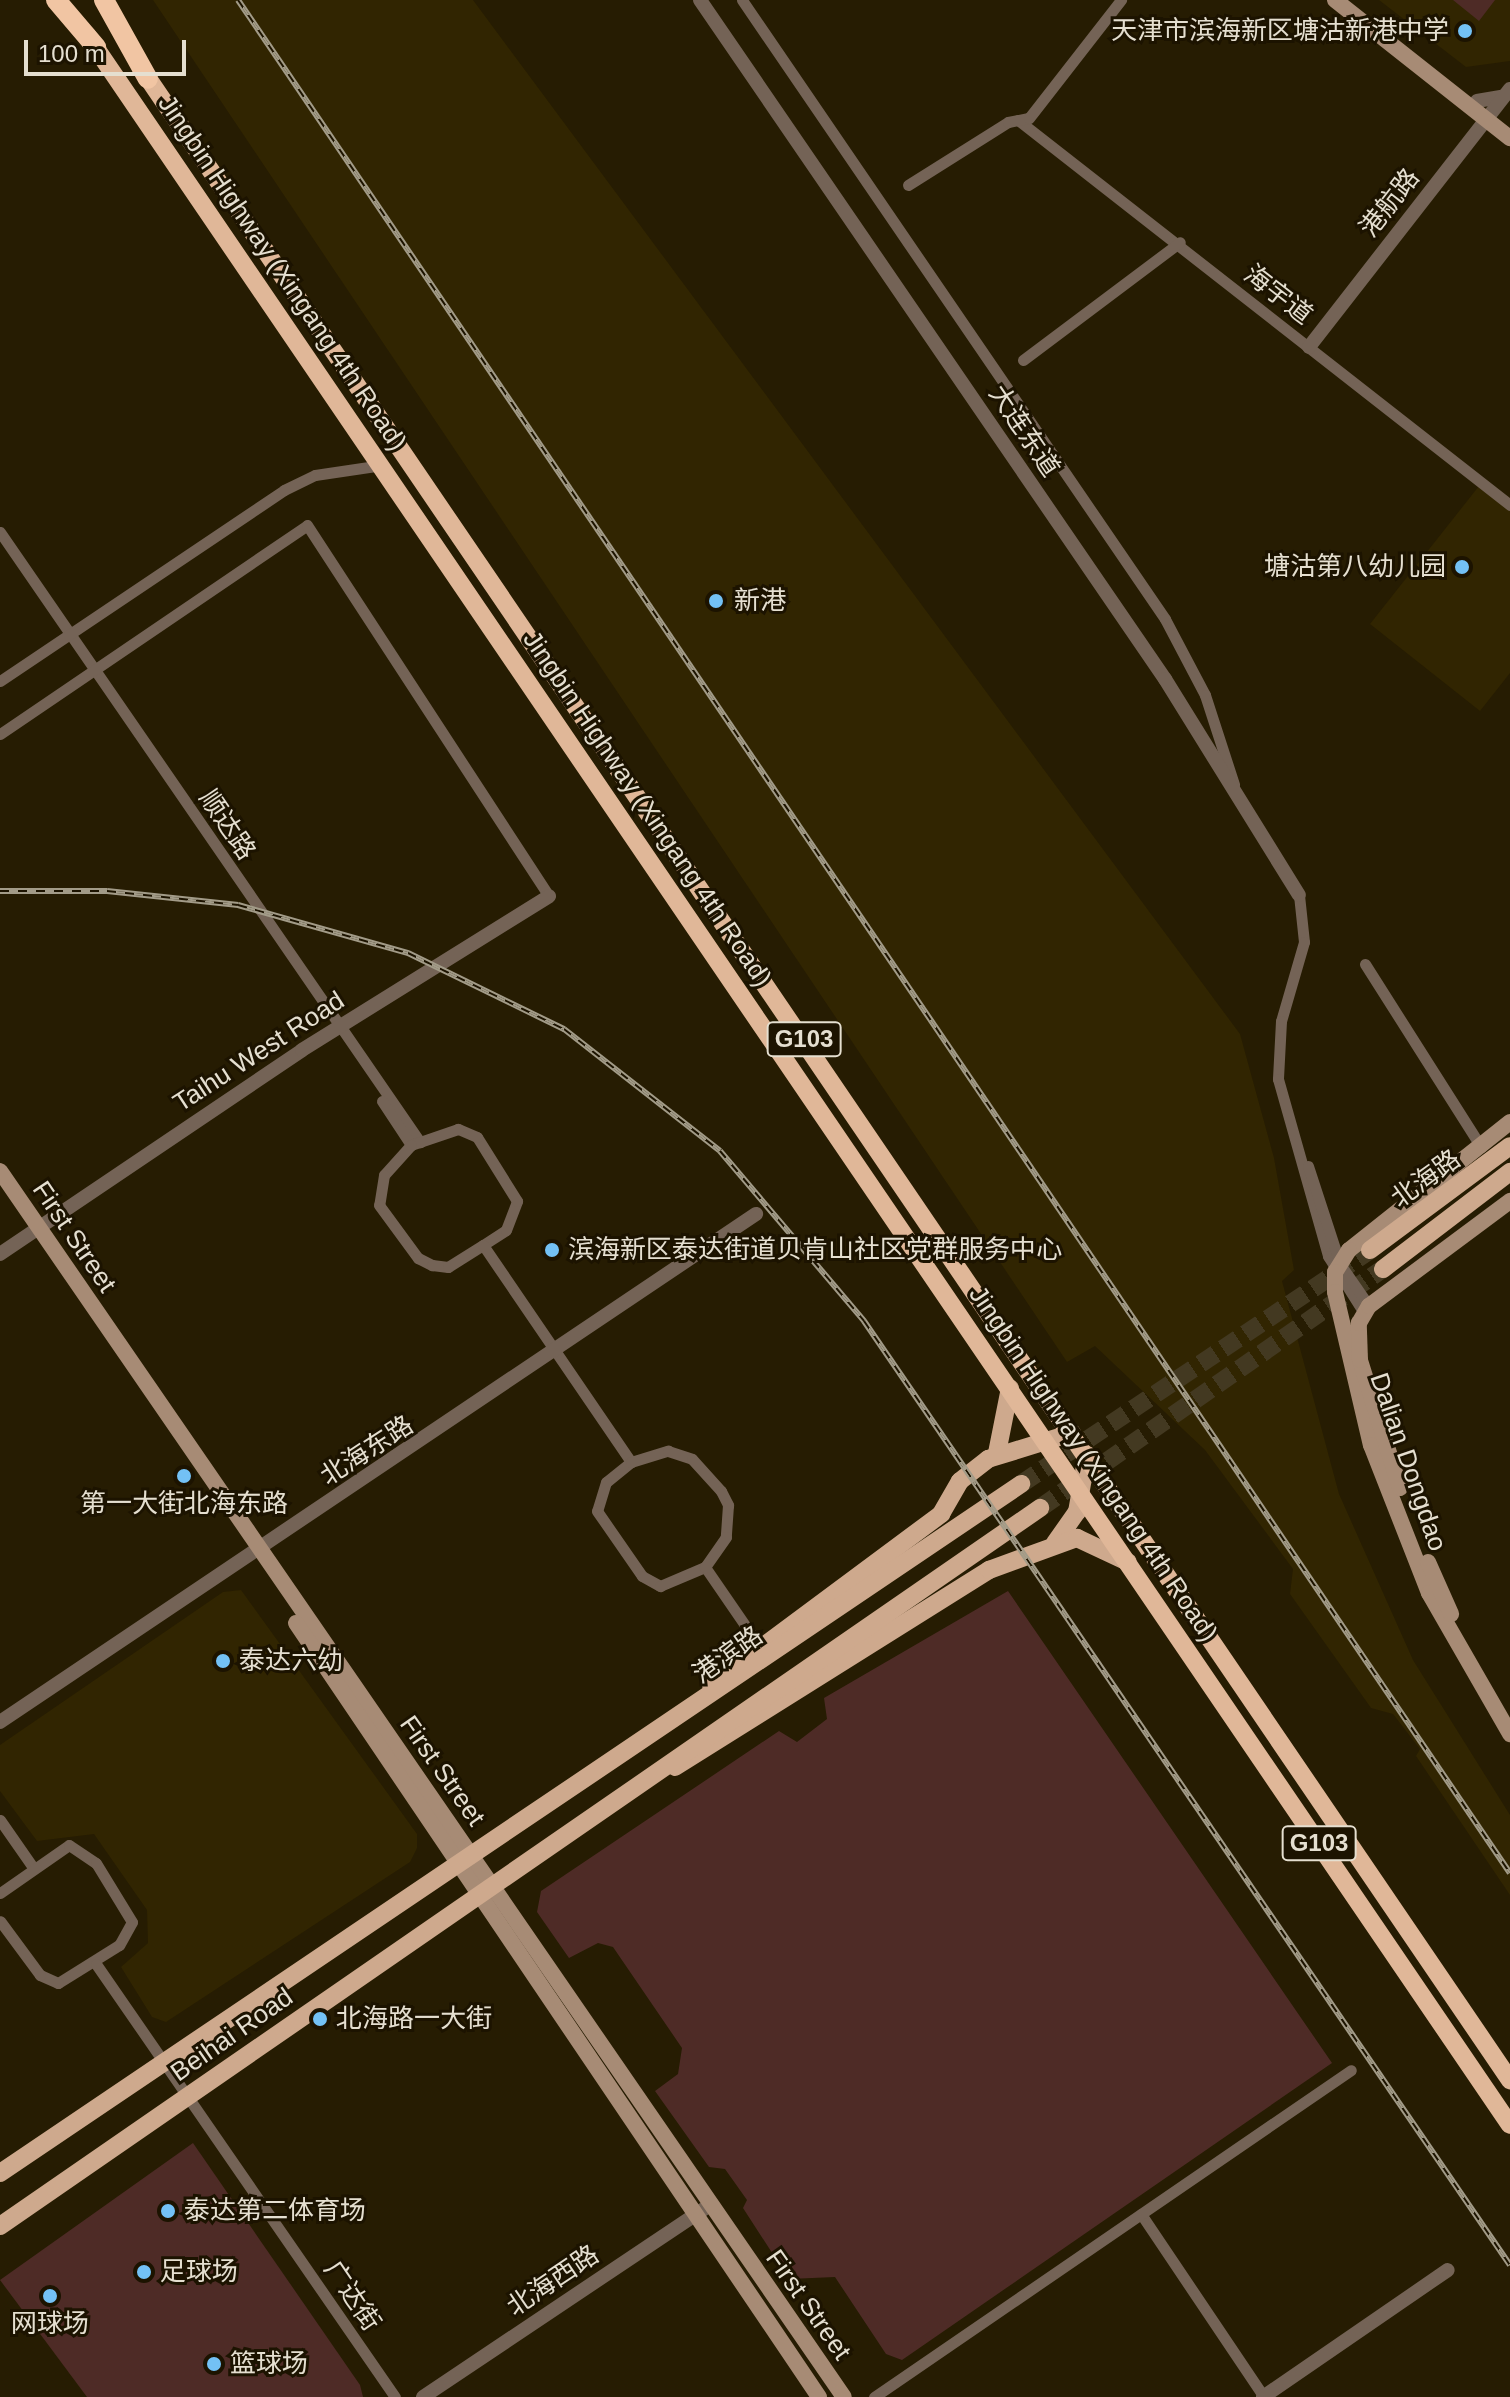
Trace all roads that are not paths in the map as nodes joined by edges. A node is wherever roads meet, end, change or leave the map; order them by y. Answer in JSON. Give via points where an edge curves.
{"nodes":[{"id":1,"x":56,"y":0,"type":"edge"},
{"id":2,"x":63,"y":0,"type":"edge"},
{"id":3,"x":95,"y":0,"type":"edge"},
{"id":4,"x":104,"y":0,"type":"edge"},
{"id":5,"x":700,"y":0,"type":"edge"},
{"id":6,"x":742,"y":0,"type":"edge"},
{"id":7,"x":1121,"y":0,"type":"edge"},
{"id":8,"x":1343,"y":1,"type":"edge"},
{"id":9,"x":96,"y":47,"type":"junction"},
{"id":10,"x":148,"y":79,"type":"junction"},
{"id":11,"x":1508,"y":95,"type":"edge"},
{"id":12,"x":1477,"y":101,"type":"junction"},
{"id":13,"x":1021,"y":120,"type":"junction"},
{"id":14,"x":1495,"y":120,"type":"edge"},
{"id":15,"x":1510,"y":138,"type":"edge"},
{"id":16,"x":908,"y":185,"type":"dead end"},
{"id":17,"x":1179,"y":243,"type":"junction"},
{"id":18,"x":1312,"y":348,"type":"junction"},
{"id":19,"x":1023,"y":360,"type":"dead end"},
{"id":20,"x":382,"y":465,"type":"junction"},
{"id":21,"x":1510,"y":503,"type":"edge"},
{"id":22,"x":0,"y":532,"type":"edge"},
{"id":23,"x":0,"y":543,"type":"edge"},
{"id":24,"x":67,"y":636,"type":"junction"},
{"id":25,"x":92,"y":671,"type":"junction"},
{"id":26,"x":0,"y":681,"type":"edge"},
{"id":27,"x":0,"y":734,"type":"edge"},
{"id":28,"x":1236,"y":792,"type":"junction"},
{"id":29,"x":547,"y":894,"type":"joint"},
{"id":30,"x":1299,"y":895,"type":"joint"},
{"id":31,"x":1365,"y":964,"type":"dead end"},
{"id":32,"x":334,"y":1026,"type":"junction"},
{"id":33,"x":1510,"y":1122,"type":"edge"},
{"id":34,"x":416,"y":1143,"type":"junction"},
{"id":35,"x":1510,"y":1146,"type":"edge"},
{"id":36,"x":1481,"y":1147,"type":"junction"},
{"id":37,"x":0,"y":1171,"type":"edge"},
{"id":38,"x":1510,"y":1172,"type":"edge"},
{"id":39,"x":0,"y":1187,"type":"edge"},
{"id":40,"x":1510,"y":1201,"type":"edge"},
{"id":41,"x":756,"y":1214,"type":"dead end"},
{"id":42,"x":33,"y":1228,"type":"junction"},
{"id":43,"x":483,"y":1245,"type":"junction"},
{"id":44,"x":0,"y":1246,"type":"edge"},
{"id":45,"x":1370,"y":1250,"type":"tunnel mouth"},
{"id":46,"x":0,"y":1254,"type":"edge"},
{"id":47,"x":1338,"y":1268,"type":"junction"},
{"id":48,"x":1383,"y":1269,"type":"tunnel mouth"},
{"id":49,"x":1367,"y":1310,"type":"junction"},
{"id":50,"x":557,"y":1354,"type":"junction"},
{"id":51,"x":1010,"y":1388,"type":"junction"},
{"id":52,"x":1072,"y":1433,"type":"junction"},
{"id":53,"x":1044,"y":1439,"type":"junction"},
{"id":54,"x":997,"y":1453,"type":"junction"},
{"id":55,"x":1087,"y":1455,"type":"junction"},
{"id":56,"x":631,"y":1462,"type":"junction"},
{"id":57,"x":1021,"y":1484,"type":"tunnel mouth"},
{"id":58,"x":1083,"y":1494,"type":"junction"},
{"id":59,"x":1040,"y":1508,"type":"tunnel mouth"},
{"id":60,"x":1047,"y":1550,"type":"junction"},
{"id":61,"x":254,"y":1553,"type":"junction"},
{"id":62,"x":1128,"y":1562,"type":"junction"},
{"id":63,"x":705,"y":1567,"type":"junction"},
{"id":64,"x":760,"y":1647,"type":"junction"},
{"id":65,"x":1510,"y":1715,"type":"edge"},
{"id":66,"x":0,"y":1722,"type":"edge"},
{"id":67,"x":1510,"y":1734,"type":"edge"},
{"id":68,"x":623,"y":1753,"type":"junction"},
{"id":69,"x":640,"y":1784,"type":"junction"},
{"id":70,"x":0,"y":1820,"type":"edge"},
{"id":71,"x":464,"y":1857,"type":"junction"},
{"id":72,"x":32,"y":1866,"type":"junction"},
{"id":73,"x":486,"y":1889,"type":"junction"},
{"id":74,"x":0,"y":1893,"type":"edge"},
{"id":75,"x":0,"y":1921,"type":"edge"},
{"id":76,"x":96,"y":1964,"type":"junction"},
{"id":77,"x":165,"y":2062,"type":"junction"},
{"id":78,"x":1351,"y":2070,"type":"dead end"},
{"id":79,"x":1510,"y":2080,"type":"edge"},
{"id":80,"x":189,"y":2096,"type":"junction"},
{"id":81,"x":1510,"y":2125,"type":"edge"},
{"id":82,"x":0,"y":2173,"type":"edge"},
{"id":83,"x":704,"y":2209,"type":"junction"},
{"id":84,"x":1141,"y":2214,"type":"junction"},
{"id":85,"x":0,"y":2226,"type":"edge"},
{"id":86,"x":395,"y":2397,"type":"edge"},
{"id":87,"x":423,"y":2397,"type":"edge"},
{"id":88,"x":819,"y":2397,"type":"edge"},
{"id":89,"x":844,"y":2397,"type":"edge"},
{"id":90,"x":874,"y":2397,"type":"edge"},
{"id":91,"x":1264,"y":2397,"type":"edge"},
{"id":92,"x":1279,"y":2397,"type":"edge"}],
"edges":[{"from":1,"to":9,"type":"highway"},
{"from":2,"to":9,"type":"highway","name":"Jingbin Highway (Xingang 4th Road)","number":"G103"},
{"from":3,"to":10,"type":"highway","name":"Jingbin Highway (Xingang 4th Road)","number":"G103"},
{"from":4,"to":10,"type":"highway"},
{"from":5,"to":28,"type":"street","name":"大连东道"},
{"from":6,"to":28,"type":"street","via":[[1172,630],[1205,695]]},
{"from":7,"to":13,"type":"street"},
{"from":8,"to":12,"type":"main road"},
{"from":8,"to":14,"type":"main road"},
{"from":9,"to":20,"type":"highway","name":"Jingbin Highway (Xingang 4th Road)","number":"G103"},
{"from":10,"to":52,"type":"highway","name":"Jingbin Highway (Xingang 4th Road)","number":"G103"},
{"from":11,"to":12,"type":"street"},
{"from":11,"to":14,"type":"street","name":"港航路"},
{"from":12,"to":14,"type":"main road"},
{"from":13,"to":16,"type":"street"},
{"from":13,"to":17,"type":"street","name":"海宇道"},
{"from":14,"to":15,"type":"main road"},
{"from":14,"to":18,"type":"street","name":"港航路"},
{"from":17,"to":18,"type":"street","name":"海宇道"},
{"from":17,"to":19,"type":"street"},
{"from":18,"to":21,"type":"street","name":"海宇道"},
{"from":20,"to":24,"type":"street","via":[[315,475],[284,490]]},
{"from":20,"to":51,"type":"highway","name":"Jingbin Highway (Xingang 4th Road)","number":"G103"},
{"from":22,"to":24,"type":"street","name":"顺达路"},
{"from":23,"to":24,"type":"street","name":"顺达路"},
{"from":24,"to":25,"type":"street","name":"顺达路"},
{"from":24,"to":26,"type":"street"},
{"from":25,"to":27,"type":"street"},
{"from":25,"to":29,"type":"street","via":[[307,525]]},
{"from":25,"to":32,"type":"street","name":"顺达路"},
{"from":28,"to":30,"type":"street","name":"大连东道"},
{"from":29,"to":32,"type":"street","name":"Taihu West Road"},
{"from":30,"to":47,"type":"street","via":[[1308,910],[1309,943],[1282,1065]]},
{"from":31,"to":36,"type":"street"},
{"from":32,"to":34,"type":"street","name":"顺达路"},
{"from":32,"to":42,"type":"street","name":"Taihu West Road"},
{"from":33,"to":36,"type":"main road"},
{"from":34,"to":43,"type":"street","via":[[458,1129],[477,1137],[511,1188],[516,1213]]},
{"from":34,"to":43,"type":"street","via":[[384,1175],[379,1205],[418,1258],[432,1265],[448,1267]]},
{"from":35,"to":45,"type":"main road","name":"北海路"},
{"from":36,"to":47,"type":"main road"},
{"from":37,"to":42,"type":"main road","name":"First Street"},
{"from":38,"to":48,"type":"main road","name":"北海路"},
{"from":39,"to":42,"type":"main road","name":"First Street"},
{"from":40,"to":49,"type":"main road"},
{"from":41,"to":50,"type":"street","name":"北海东路"},
{"from":42,"to":44,"type":"street","name":"Taihu West Road"},
{"from":42,"to":46,"type":"street","name":"Taihu West Road"},
{"from":42,"to":61,"type":"main road","name":"First Street"},
{"from":43,"to":50,"type":"street"},
{"from":47,"to":49,"type":"street"},
{"from":47,"to":67,"type":"main road","name":"Dalian Dongdao","via":[[1343,1340],[1371,1445],[1429,1593]]},
{"from":49,"to":65,"type":"main road","name":"Dalian Dongdao","via":[[1358,1347],[1388,1456],[1457,1626]]},
{"from":50,"to":56,"type":"street"},
{"from":50,"to":61,"type":"street","name":"北海东路"},
{"from":51,"to":53,"type":"highway","name":"Jingbin Highway (Xingang 4th Road)","number":"G103"},
{"from":51,"to":54,"type":"main road","via":[[1007,1432]]},
{"from":52,"to":53,"type":"main road"},
{"from":52,"to":55,"type":"highway","name":"Jingbin Highway (Xingang 4th Road)","number":"G103"},
{"from":53,"to":54,"type":"main road"},
{"from":53,"to":58,"type":"highway","name":"Jingbin Highway (Xingang 4th Road)","number":"G103"},
{"from":54,"to":64,"type":"main road","via":[[960,1481],[941,1514]]},
{"from":55,"to":58,"type":"main road"},
{"from":55,"to":79,"type":"highway","name":"Jingbin Highway (Xingang 4th Road)","number":"G103"},
{"from":56,"to":63,"type":"street","via":[[668,1451],[692,1459],[721,1491],[728,1505],[726,1537]]},
{"from":56,"to":63,"type":"street","via":[[606,1482],[597,1511],[642,1576],[660,1586]]},
{"from":57,"to":68,"type":"main road","name":"港滨路"},
{"from":58,"to":60,"type":"main road","via":[[1072,1523]]},
{"from":58,"to":62,"type":"highway","name":"Jingbin Highway (Xingang 4th Road)","number":"G103"},
{"from":59,"to":69,"type":"main road"},
{"from":60,"to":62,"type":"main road","via":[[1077,1538]]},
{"from":60,"to":69,"type":"main road","via":[[989,1570],[725,1741]]},
{"from":61,"to":66,"type":"street","name":"北海东路"},
{"from":61,"to":71,"type":"main road","name":"First Street"},
{"from":62,"to":81,"type":"highway","name":"Jingbin Highway (Xingang 4th Road)","number":"G103"},
{"from":63,"to":64,"type":"street"},
{"from":64,"to":68,"type":"main road"},
{"from":68,"to":71,"type":"main road","name":"港滨路"},
{"from":69,"to":73,"type":"main road","name":"Beihai Road"},
{"from":70,"to":72,"type":"street"},
{"from":71,"to":73,"type":"main road","name":"First Street"},
{"from":71,"to":77,"type":"main road","name":"Beihai Road"},
{"from":72,"to":74,"type":"street"},
{"from":72,"to":76,"type":"street","via":[[69,1845],[80,1848],[130,1913],[127,1937]]},
{"from":73,"to":80,"type":"main road","name":"Beihai Road"},
{"from":73,"to":83,"type":"main road","name":"First Street"},
{"from":75,"to":76,"type":"street","via":[[45,1980],[58,1983]]},
{"from":76,"to":77,"type":"street","name":"广达街"},
{"from":77,"to":80,"type":"street","name":"广达街"},
{"from":77,"to":82,"type":"main road","name":"Beihai Road"},
{"from":78,"to":84,"type":"street"},
{"from":80,"to":85,"type":"main road","name":"Beihai Road"},
{"from":80,"to":86,"type":"street","name":"广达街"},
{"from":83,"to":87,"type":"street","name":"北海西路"},
{"from":83,"to":88,"type":"main road","name":"First Street"},
{"from":83,"to":89,"type":"main road","name":"First Street"},
{"from":84,"to":90,"type":"street"},
{"from":84,"to":91,"type":"street"},
{"from":91,"to":92,"type":"street","via":[[1451,2273]]}]}
